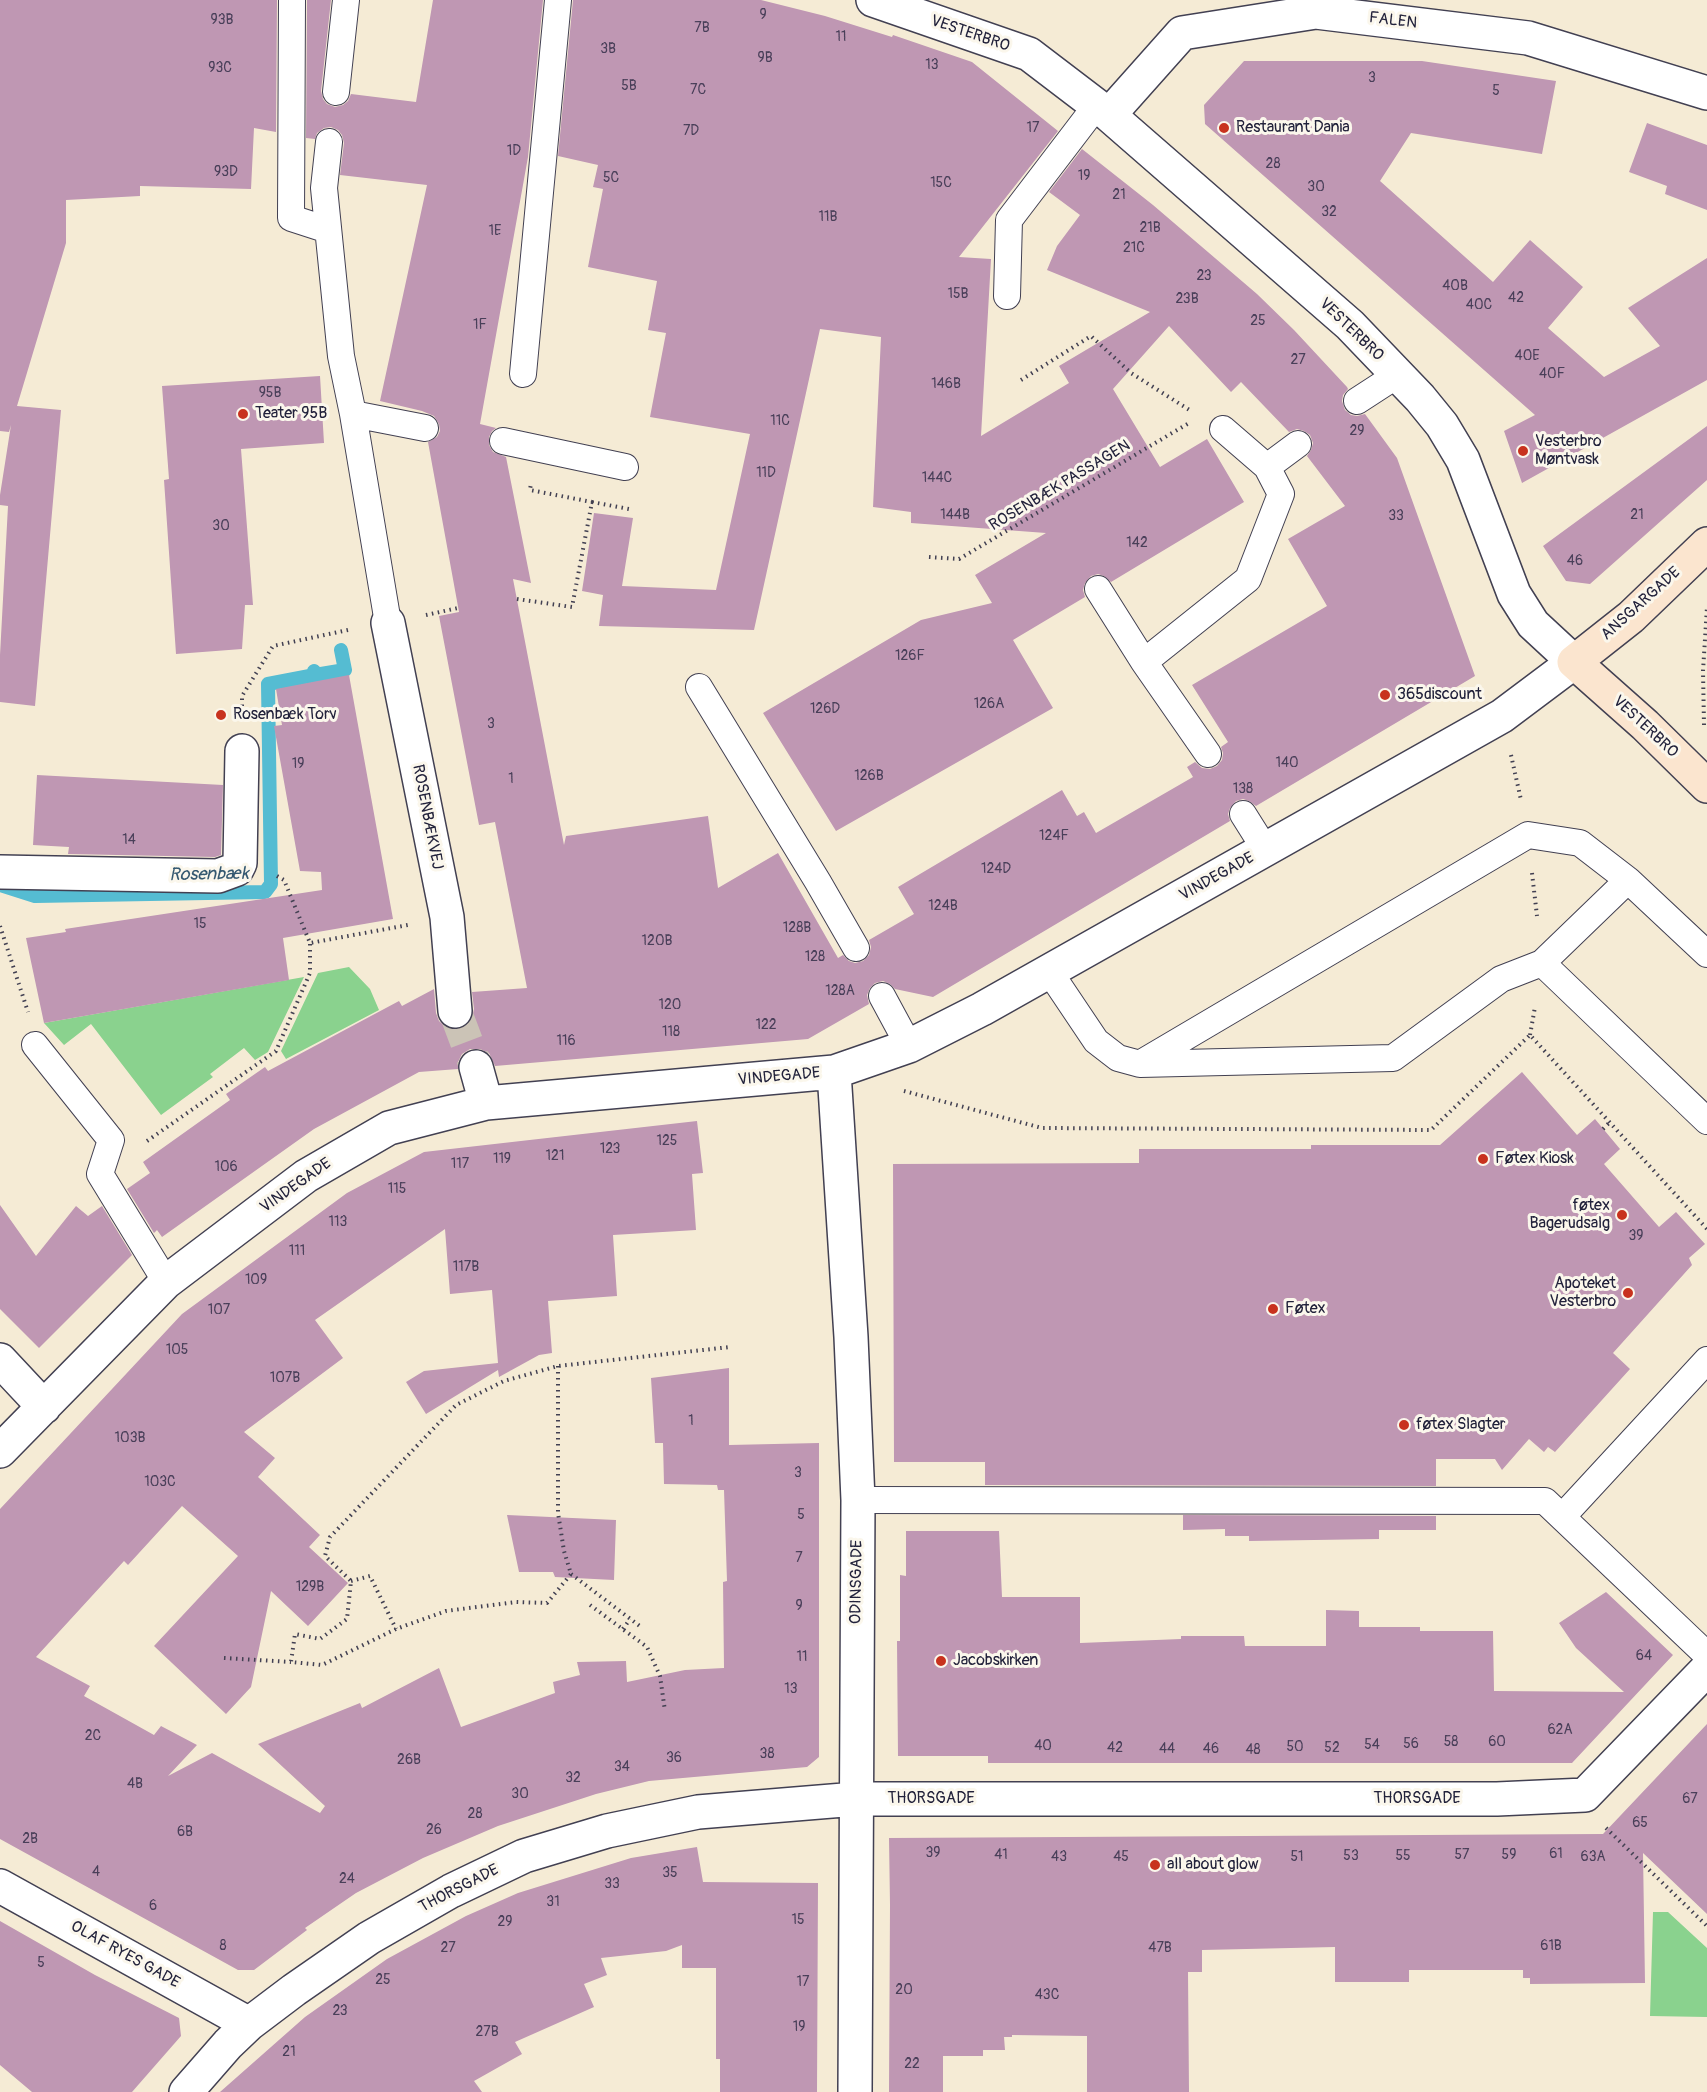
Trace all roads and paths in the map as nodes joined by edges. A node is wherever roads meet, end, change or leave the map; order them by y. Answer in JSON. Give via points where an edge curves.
{"nodes":[{"id":1,"x":292,"y":0,"type":"edge"},
{"id":2,"x":558,"y":0,"type":"edge"},
{"id":3,"x":873,"y":0,"type":"edge"},
{"id":4,"x":345,"y":3,"type":"edge"},
{"id":5,"x":336,"y":92,"type":"dead end"},
{"id":6,"x":1707,"y":93,"type":"edge"},
{"id":7,"x":1102,"y":110,"type":"junction"},
{"id":8,"x":329,"y":142,"type":"dead end"},
{"id":9,"x":328,"y":230,"type":"junction"},
{"id":10,"x":1007,"y":296,"type":"dead end"},
{"id":11,"x":523,"y":374,"type":"dead end"},
{"id":12,"x":1397,"y":375,"type":"junction"},
{"id":13,"x":1021,"y":380,"type":"dead end"},
{"id":14,"x":1357,"y":401,"type":"dead end"},
{"id":15,"x":353,"y":414,"type":"junction"},
{"id":16,"x":1200,"y":417,"type":"junction"},
{"id":17,"x":425,"y":428,"type":"dead end"},
{"id":18,"x":1223,"y":429,"type":"joint"},
{"id":19,"x":502,"y":441,"type":"dead end"},
{"id":20,"x":1298,"y":444,"type":"dead end"},
{"id":21,"x":537,"y":448,"type":"junction"},
{"id":22,"x":625,"y":467,"type":"dead end"},
{"id":23,"x":1267,"y":467,"type":"junction"},
{"id":24,"x":592,"y":502,"type":"junction"},
{"id":25,"x":629,"y":509,"type":"dead end"},
{"id":26,"x":1707,"y":544,"type":"edge"},
{"id":27,"x":929,"y":557,"type":"dead end"},
{"id":28,"x":1098,"y":589,"type":"dead end"},
{"id":29,"x":518,"y":599,"type":"dead end"},
{"id":30,"x":1707,"y":607,"type":"edge"},
{"id":31,"x":388,"y":623,"type":"joint"},
{"id":32,"x":353,"y":629,"type":"dead end"},
{"id":33,"x":1144,"y":662,"type":"junction"},
{"id":34,"x":1574,"y":662,"type":"junction"},
{"id":35,"x":699,"y":687,"type":"dead end"},
{"id":36,"x":242,"y":736,"type":"joint"},
{"id":37,"x":1208,"y":754,"type":"dead end"},
{"id":38,"x":1705,"y":784,"type":"edge"},
{"id":39,"x":1243,"y":814,"type":"dead end"},
{"id":40,"x":1265,"y":849,"type":"junction"},
{"id":41,"x":240,"y":863,"type":"junction"},
{"id":42,"x":0,"y":872,"type":"edge"},
{"id":43,"x":1628,"y":880,"type":"junction"},
{"id":44,"x":447,"y":917,"type":"junction"},
{"id":45,"x":0,"y":926,"type":"edge"},
{"id":46,"x":310,"y":943,"type":"junction"},
{"id":47,"x":856,"y":948,"type":"dead end"},
{"id":48,"x":1707,"y":954,"type":"edge"},
{"id":49,"x":1542,"y":963,"type":"junction"},
{"id":50,"x":1048,"y":971,"type":"junction"},
{"id":51,"x":882,"y":996,"type":"dead end"},
{"id":52,"x":27,"y":1008,"type":"dead end"},
{"id":53,"x":455,"y":1011,"type":"tunnel mouth"},
{"id":54,"x":35,"y":1045,"type":"dead end"},
{"id":55,"x":909,"y":1046,"type":"junction"},
{"id":56,"x":1140,"y":1064,"type":"junction"},
{"id":57,"x":476,"y":1067,"type":"tunnel mouth"},
{"id":58,"x":834,"y":1072,"type":"junction"},
{"id":59,"x":903,"y":1091,"type":"dead end"},
{"id":60,"x":486,"y":1103,"type":"junction"},
{"id":61,"x":1707,"y":1121,"type":"edge"},
{"id":62,"x":1609,"y":1123,"type":"junction"},
{"id":63,"x":1603,"y":1128,"type":"dead end"},
{"id":64,"x":100,"y":1174,"type":"junction"},
{"id":65,"x":1707,"y":1228,"type":"edge"},
{"id":66,"x":166,"y":1282,"type":"junction"},
{"id":67,"x":730,"y":1347,"type":"dead end"},
{"id":68,"x":0,"y":1360,"type":"edge"},
{"id":69,"x":1707,"y":1360,"type":"edge"},
{"id":70,"x":558,"y":1366,"type":"junction"},
{"id":71,"x":44,"y":1407,"type":"junction"},
{"id":72,"x":0,"y":1451,"type":"edge"},
{"id":73,"x":858,"y":1500,"type":"junction"},
{"id":74,"x":1562,"y":1516,"type":"junction"},
{"id":75,"x":572,"y":1574,"type":"junction"},
{"id":76,"x":351,"y":1581,"type":"junction"},
{"id":77,"x":590,"y":1605,"type":"dead end"},
{"id":78,"x":630,"y":1619,"type":"junction"},
{"id":79,"x":641,"y":1627,"type":"dead end"},
{"id":80,"x":396,"y":1629,"type":"junction"},
{"id":81,"x":623,"y":1629,"type":"junction"},
{"id":82,"x":1707,"y":1655,"type":"edge"},
{"id":83,"x":224,"y":1658,"type":"dead end"},
{"id":84,"x":291,"y":1662,"type":"junction"},
{"id":85,"x":1707,"y":1669,"type":"edge"},
{"id":86,"x":665,"y":1711,"type":"dead end"},
{"id":87,"x":1585,"y":1796,"type":"junction"},
{"id":88,"x":856,"y":1799,"type":"junction"},
{"id":89,"x":0,"y":1886,"type":"edge"},
{"id":90,"x":1707,"y":1926,"type":"edge"},
{"id":91,"x":249,"y":2024,"type":"junction"},
{"id":92,"x":186,"y":2092,"type":"edge"},
{"id":93,"x":855,"y":2092,"type":"edge"}],
"edges":[{"from":1,"to":9,"type":"lane","via":[[291,218]]},
{"from":2,"to":11,"type":"lane"},
{"from":3,"to":7,"type":"street","name":"VESTERBRO","via":[[1029,54]]},
{"from":4,"to":5,"type":"lane"},
{"from":6,"to":7,"type":"street","name":"FALEN","via":[[1528,38],[1316,12],[1182,33]]},
{"from":7,"to":10,"type":"lane","via":[[1009,220]]},
{"from":7,"to":12,"type":"street","name":"VESTERBRO","via":[[1350,326]]},
{"from":8,"to":9,"type":"lane","via":[[324,188]]},
{"from":9,"to":15,"type":"lane","via":[[341,356]]},
{"from":12,"to":14,"type":"lane"},
{"from":12,"to":34,"type":"street","name":"VESTERBRO","via":[[1443,425],[1463,460],[1514,594],[1533,624]]},
{"from":13,"to":16,"type":"path","via":[[1091,336],[1131,373]]},
{"from":15,"to":17,"type":"lane"},
{"from":15,"to":31,"type":"lane"},
{"from":16,"to":18,"type":"path"},
{"from":16,"to":27,"type":"path","name":"ROSENBÆK PASSAGEN","via":[[959,560]]},
{"from":18,"to":23,"type":"lane"},
{"from":19,"to":21,"type":"lane"},
{"from":20,"to":23,"type":"lane"},
{"from":21,"to":22,"type":"lane"},
{"from":21,"to":24,"type":"path","via":[[530,490]]},
{"from":23,"to":33,"type":"lane","via":[[1281,494],[1248,579]]},
{"from":24,"to":25,"type":"path"},
{"from":24,"to":29,"type":"path","via":[[572,607]]},
{"from":26,"to":34,"type":"main road","name":"ANSGARGADE","via":[[1631,617]]},
{"from":28,"to":33,"type":"lane"},
{"from":30,"to":38,"type":"path","via":[[1703,671]]},
{"from":31,"to":44,"type":"street","name":"ROSENBÆKVEJ"},
{"from":32,"to":36,"type":"path","via":[[273,646],[242,696]]},
{"from":33,"to":37,"type":"lane"},
{"from":34,"to":38,"type":"main road","name":"VESTERBRO"},
{"from":34,"to":40,"type":"street","name":"VINDEGADE","via":[[1502,716]]},
{"from":35,"to":47,"type":"lane"},
{"from":36,"to":41,"type":"street"},
{"from":39,"to":40,"type":"lane"},
{"from":40,"to":50,"type":"street","name":"VINDEGADE"},
{"from":41,"to":42,"type":"street","via":[[237,869],[218,876]]},
{"from":41,"to":46,"type":"path","via":[[284,880]]},
{"from":43,"to":48,"type":"lane"},
{"from":43,"to":49,"type":"lane"},
{"from":43,"to":56,"type":"lane","via":[[1580,843],[1528,836]]},
{"from":44,"to":46,"type":"path"},
{"from":44,"to":53,"type":"street","name":"ROSENBÆKVEJ"},
{"from":45,"to":52,"type":"path"},
{"from":46,"to":64,"type":"path","via":[[310,973],[276,1051]]},
{"from":49,"to":56,"type":"lane","via":[[1501,979],[1393,1058]]},
{"from":49,"to":61,"type":"lane"},
{"from":50,"to":55,"type":"street","name":"VINDEGADE"},
{"from":50,"to":56,"type":"lane","via":[[1096,1041],[1118,1058]]},
{"from":51,"to":55,"type":"lane"},
{"from":54,"to":64,"type":"lane","via":[[111,1140]]},
{"from":55,"to":58,"type":"street","name":"VINDEGADE"},
{"from":57,"to":60,"type":"street"},
{"from":58,"to":60,"type":"street","name":"VINDEGADE"},
{"from":58,"to":73,"type":"street","name":"ODINSGADE"},
{"from":59,"to":62,"type":"path","via":[[1042,1128],[1431,1130],[1530,1035]]},
{"from":60,"to":66,"type":"street","name":"VINDEGADE","via":[[389,1128],[306,1176]]},
{"from":62,"to":63,"type":"path"},
{"from":62,"to":65,"type":"path"},
{"from":64,"to":66,"type":"lane"},
{"from":66,"to":71,"type":"street","name":"VINDEGADE"},
{"from":67,"to":70,"type":"path"},
{"from":68,"to":71,"type":"street"},
{"from":69,"to":74,"type":"lane"},
{"from":70,"to":75,"type":"path","via":[[558,1513]]},
{"from":70,"to":76,"type":"path","via":[[504,1381],[456,1405],[330,1537],[325,1556]]},
{"from":71,"to":72,"type":"street","name":"VINDEGADE"},
{"from":73,"to":74,"type":"lane","via":[[1545,1501]]},
{"from":73,"to":88,"type":"street","name":"ODINSGADE"},
{"from":74,"to":82,"type":"lane"},
{"from":75,"to":78,"type":"path"},
{"from":75,"to":80,"type":"path","via":[[547,1603],[516,1602],[446,1611]]},
{"from":76,"to":80,"type":"path","via":[[370,1576]]},
{"from":76,"to":84,"type":"path","via":[[347,1619],[320,1640],[295,1634]]},
{"from":77,"to":81,"type":"path"},
{"from":78,"to":79,"type":"path"},
{"from":78,"to":81,"type":"path"},
{"from":80,"to":84,"type":"path","via":[[322,1665]]},
{"from":81,"to":86,"type":"path","via":[[647,1647],[660,1676]]},
{"from":83,"to":84,"type":"path"},
{"from":85,"to":87,"type":"street"},
{"from":87,"to":88,"type":"street","name":"THORSGADE"},
{"from":87,"to":90,"type":"path","via":[[1604,1826]]},
{"from":88,"to":91,"type":"street","name":"THORSGADE","via":[[698,1812],[524,1856],[451,1891],[369,1938]]},
{"from":88,"to":93,"type":"street","name":"ODINSGADE"},
{"from":89,"to":91,"type":"street","name":"OLAF RYES GADE"},
{"from":91,"to":92,"type":"street","name":"THORSGADE"}]}
